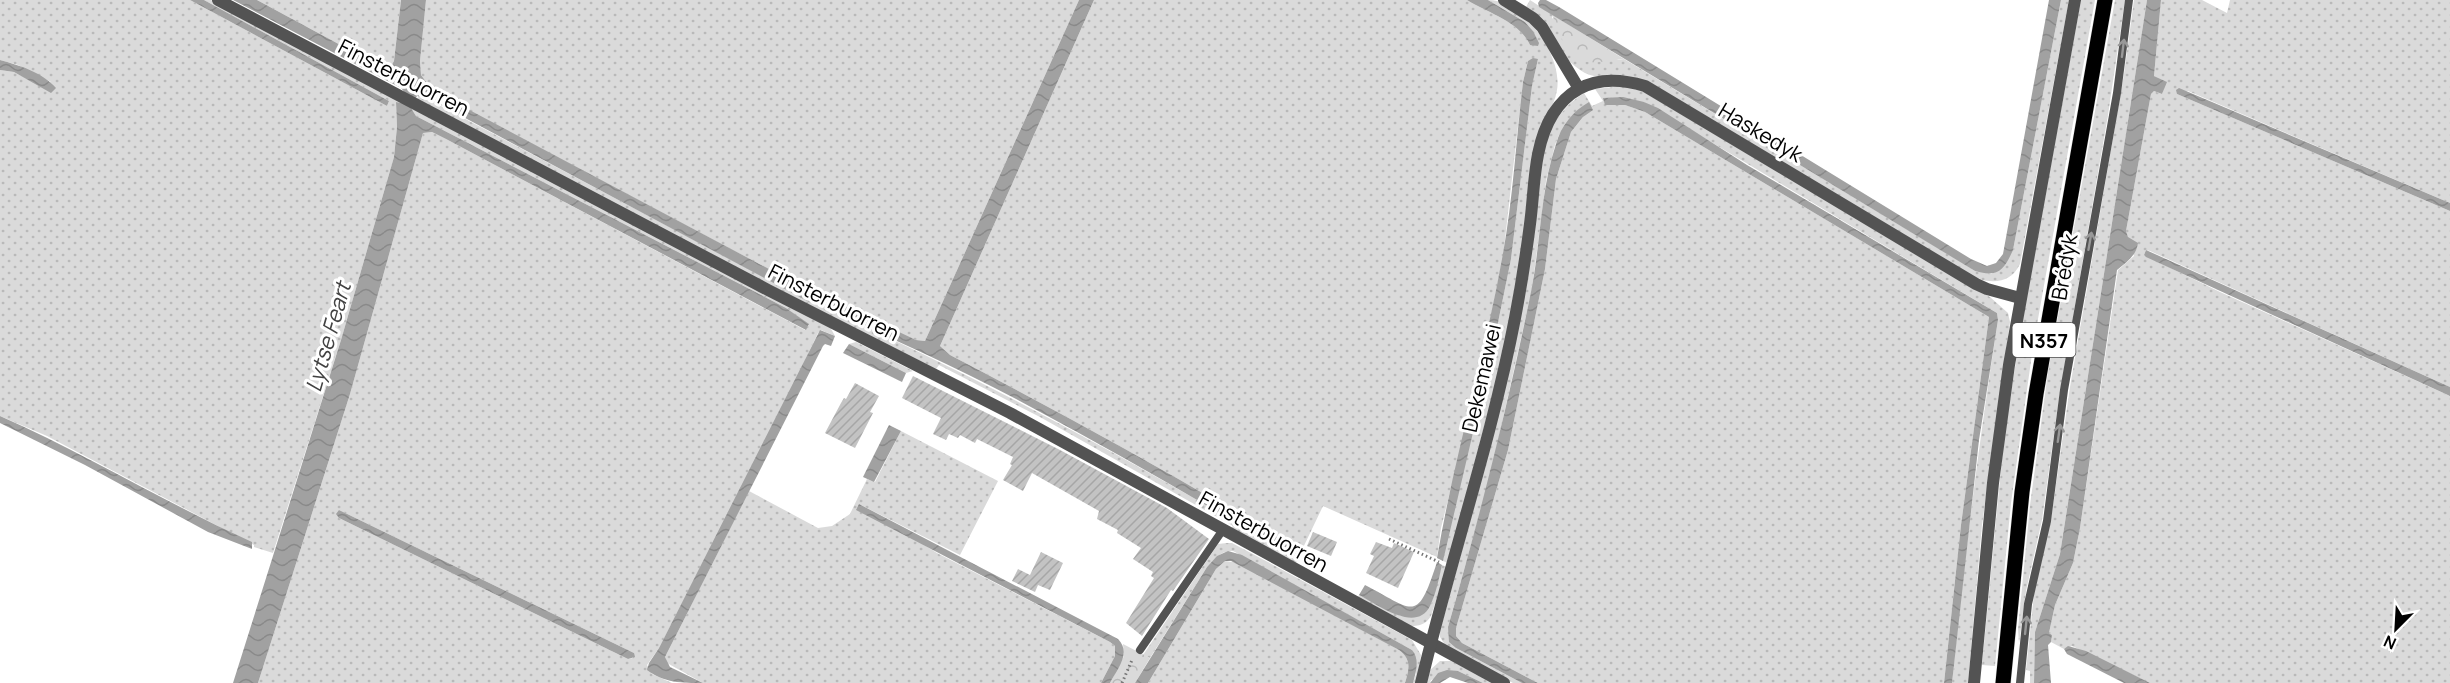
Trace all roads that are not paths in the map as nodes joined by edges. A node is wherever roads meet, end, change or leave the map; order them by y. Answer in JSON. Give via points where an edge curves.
{"nodes":[{"id":1,"x":218,"y":0,"type":"edge"},
{"id":2,"x":1504,"y":0,"type":"edge"},
{"id":3,"x":2075,"y":0,"type":"edge"},
{"id":4,"x":2105,"y":0,"type":"edge"},
{"id":5,"x":2129,"y":0,"type":"edge"},
{"id":6,"x":1578,"y":87,"type":"junction"},
{"id":7,"x":2020,"y":298,"type":"junction"},
{"id":8,"x":1222,"y":531,"type":"junction"},
{"id":9,"x":1430,"y":644,"type":"junction"},
{"id":10,"x":1140,"y":650,"type":"road end"},
{"id":11,"x":1421,"y":683,"type":"edge"},
{"id":12,"x":1504,"y":683,"type":"edge"},
{"id":13,"x":1974,"y":683,"type":"edge"},
{"id":14,"x":2003,"y":683,"type":"edge"},
{"id":15,"x":2020,"y":683,"type":"edge"}],
"edges":[{"from":1,"to":8,"type":"street","name":"Finsterbuorren","via":[[1010,413]]},
{"from":2,"to":6,"type":"street","via":[[1542,27]]},
{"from":3,"to":7,"type":"street","name":"Brédyk"},
{"from":4,"to":14,"type":"main road","name":"Brédyk","number":"N357","via":[[2036,394]]},
{"from":15,"to":5,"type":"lane","name":"Brédyk","one_way":true,"via":[[2028,604],[2047,521],[2064,390],[2117,93]]},
{"from":6,"to":7,"type":"street","name":"Haskedyk","via":[[1604,81],[1645,86],[1976,284]]},
{"from":6,"to":9,"type":"street","name":"Dekemawei","via":[[1555,111],[1542,136],[1525,261],[1506,360],[1472,499]]},
{"from":7,"to":13,"type":"street","name":"Brédyk","via":[[1993,483]]},
{"from":8,"to":9,"type":"street","name":"Finsterbuorren"},
{"from":8,"to":10,"type":"lane"},
{"from":9,"to":11,"type":"street","name":"Dekemawei"},
{"from":9,"to":12,"type":"street","name":"Finsterbuorren"}]}
